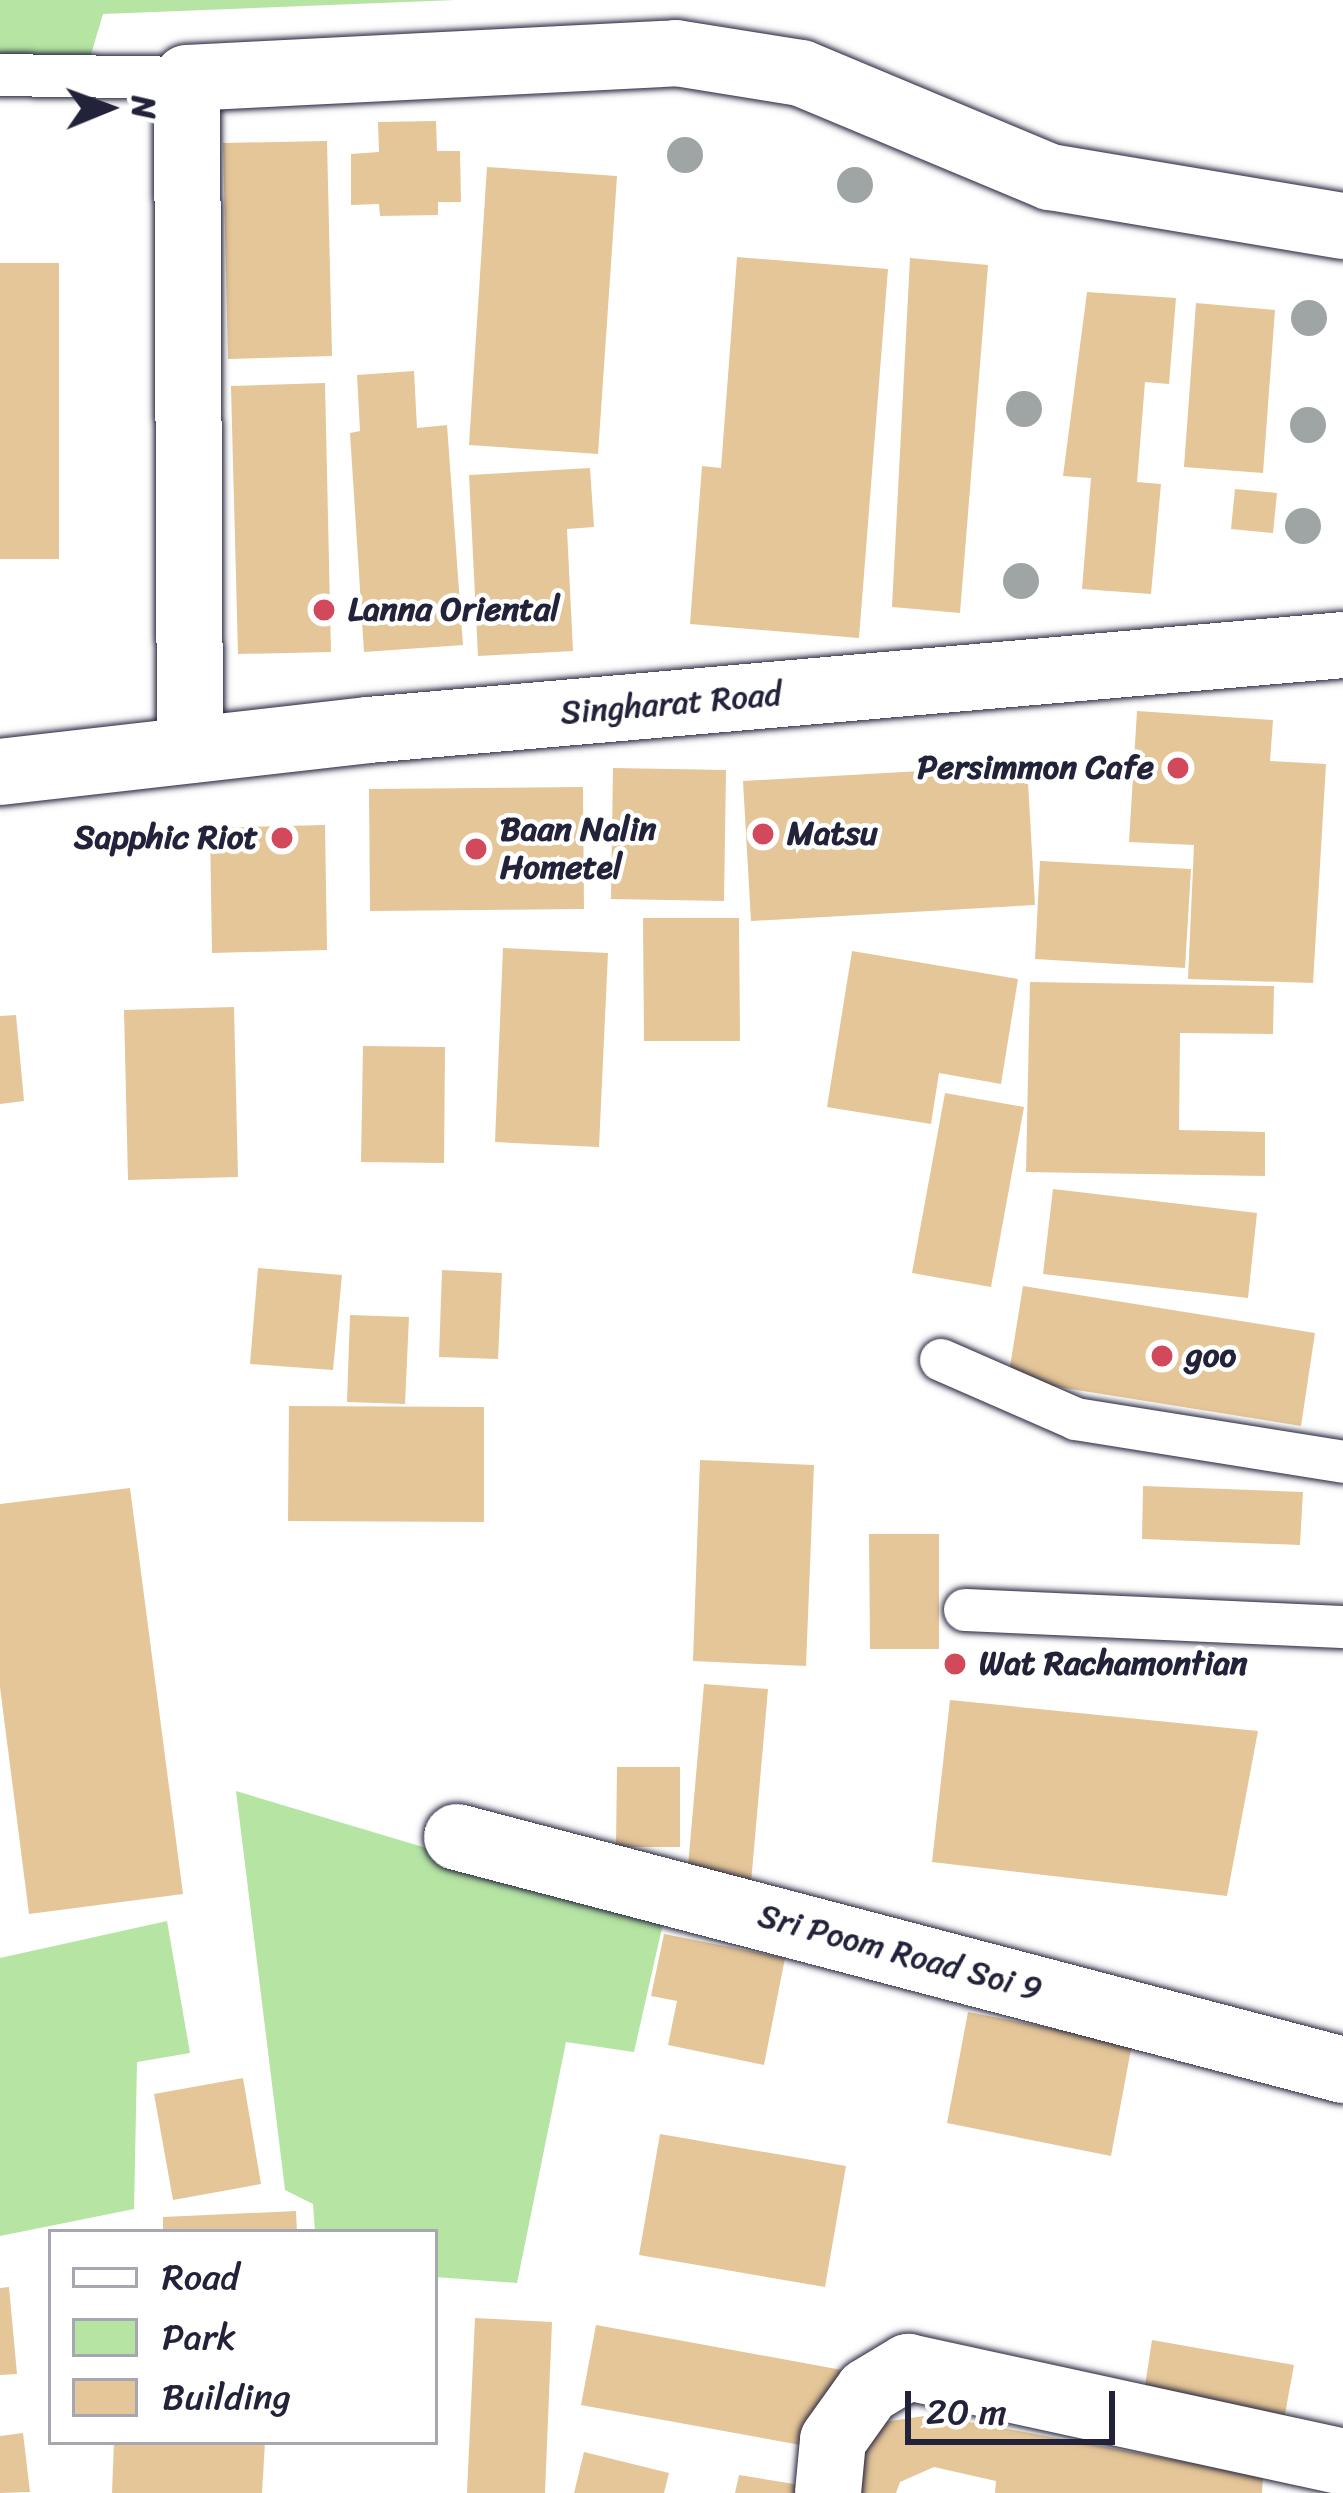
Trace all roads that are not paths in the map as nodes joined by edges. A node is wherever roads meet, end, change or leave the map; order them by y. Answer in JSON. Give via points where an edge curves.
{"nodes":[{"id":1,"x":0,"y":75,"type":"edge"},
{"id":2,"x":187,"y":78,"type":"junction"},
{"id":3,"x":1343,"y":226,"type":"edge"},
{"id":4,"x":1343,"y":645,"type":"edge"},
{"id":5,"x":190,"y":750,"type":"junction"},
{"id":6,"x":0,"y":772,"type":"edge"},
{"id":7,"x":940,"y":1360,"type":"dead end"},
{"id":8,"x":1343,"y":1462,"type":"edge"},
{"id":9,"x":965,"y":1610,"type":"dead end"},
{"id":10,"x":1343,"y":1627,"type":"edge"},
{"id":11,"x":457,"y":1838,"type":"dead end"},
{"id":12,"x":1343,"y":2071,"type":"edge"},
{"id":13,"x":1343,"y":2462,"type":"edge"},
{"id":14,"x":827,"y":2493,"type":"edge"}],
"edges":[{"from":1,"to":2,"type":"lane"},
{"from":2,"to":3,"type":"street","via":[[676,53],[802,73],[1050,177]]},
{"from":2,"to":5,"type":"street"},
{"from":4,"to":5,"type":"street","name":"Singharat Road"},
{"from":5,"to":6,"type":"street","name":"Singharat Road"},
{"from":7,"to":8,"type":"lane","via":[[1076,1419]]},
{"from":9,"to":10,"type":"lane"},
{"from":11,"to":12,"type":"street","name":"Sri Poom Road Soi 9"},
{"from":13,"to":14,"type":"street","via":[[908,2367],[868,2391],[833,2440]]}]}
